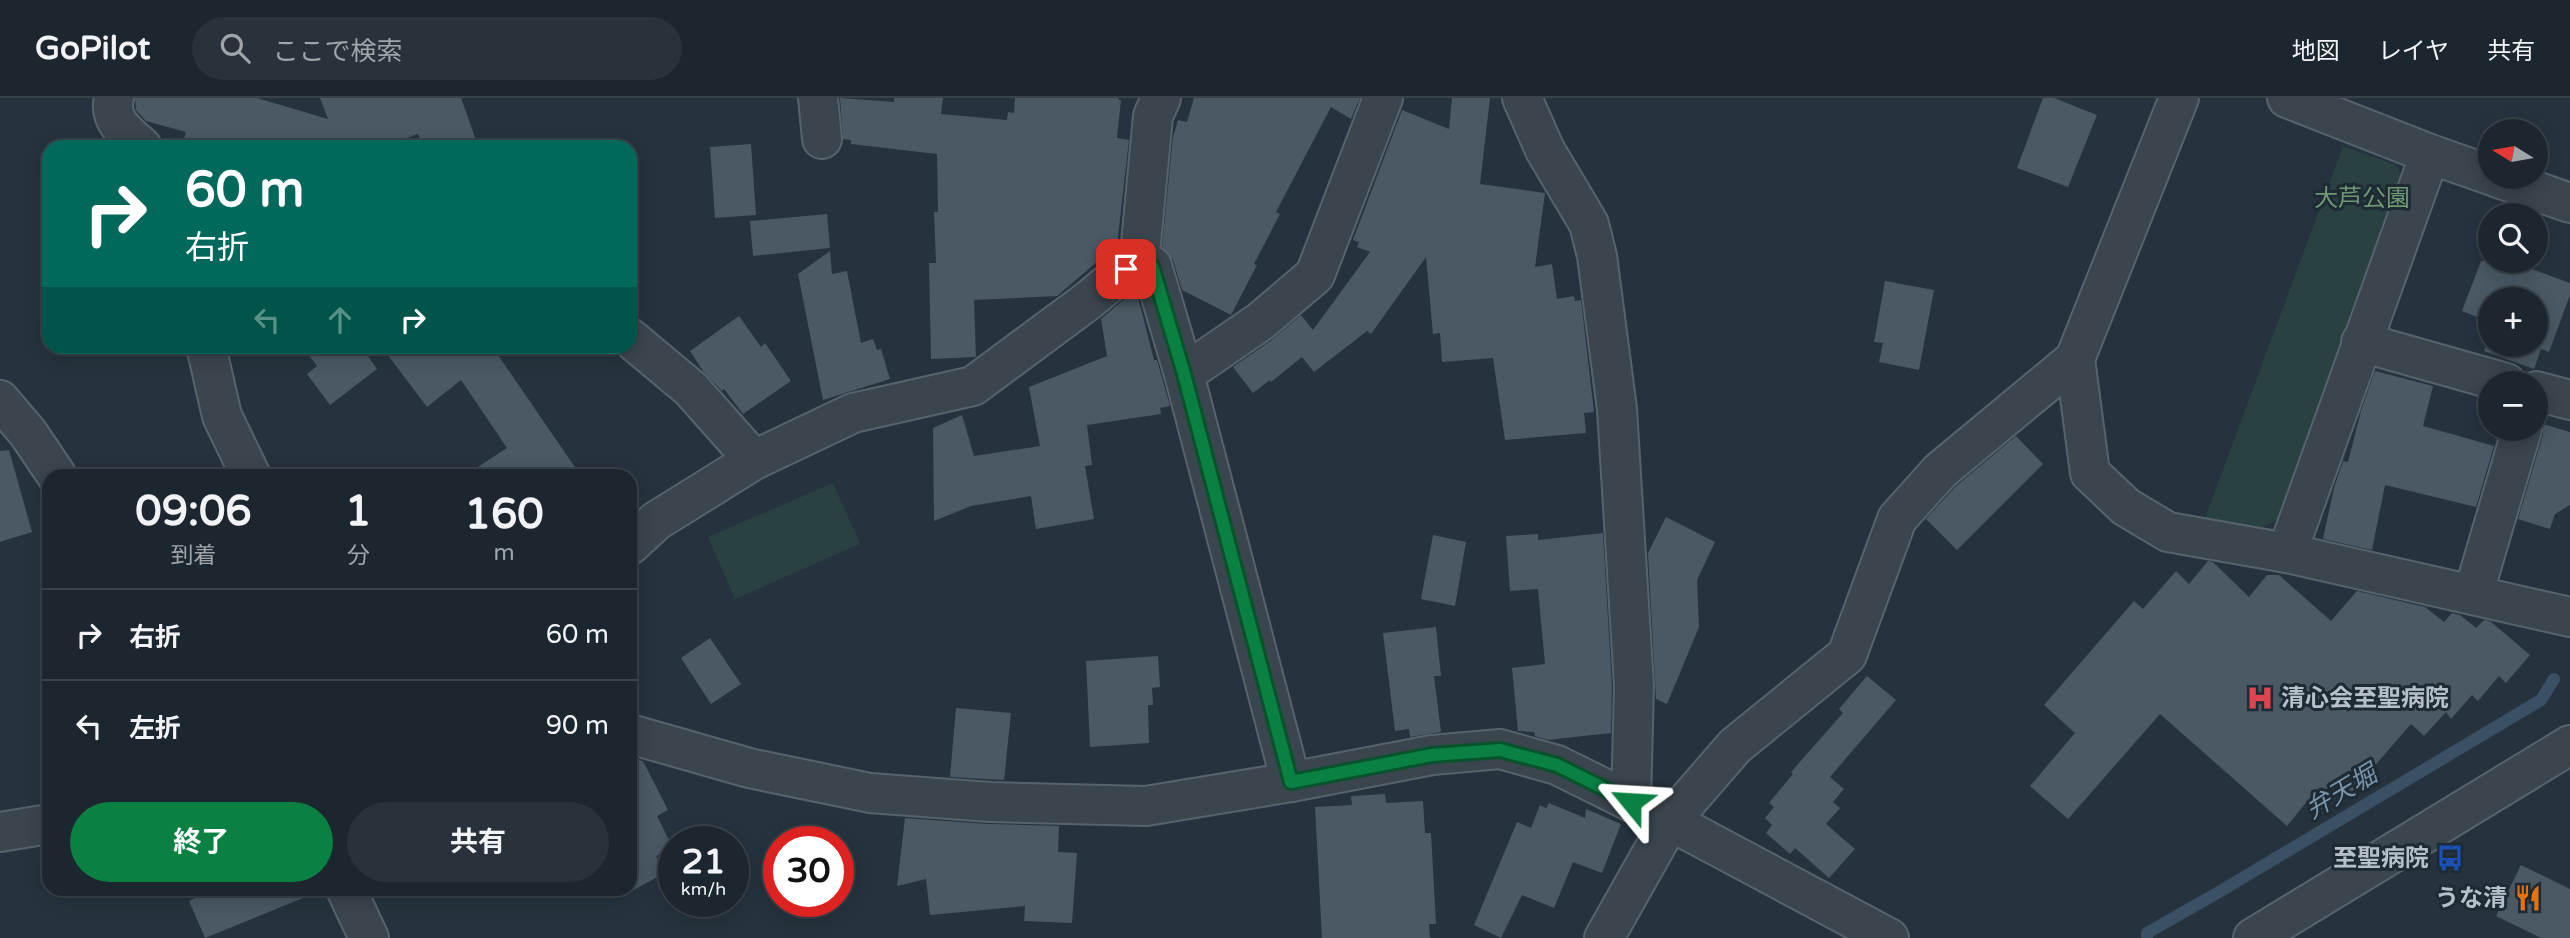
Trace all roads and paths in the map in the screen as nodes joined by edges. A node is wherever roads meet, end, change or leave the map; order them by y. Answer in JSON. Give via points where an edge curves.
{"nodes":[{"id":1,"x":114,"y":98,"type":"edge"},
{"id":2,"x":818,"y":98,"type":"edge"},
{"id":3,"x":1161,"y":98,"type":"edge"},
{"id":4,"x":1382,"y":98,"type":"edge"},
{"id":5,"x":1522,"y":98,"type":"edge"},
{"id":6,"x":2179,"y":98,"type":"edge"},
{"id":7,"x":2287,"y":98,"type":"edge"},
{"id":8,"x":822,"y":139,"type":"dead end"},
{"id":9,"x":134,"y":140,"type":"edge"},
{"id":10,"x":2430,"y":154,"type":"junction"},
{"id":11,"x":2478,"y":171,"type":"edge"},
{"id":12,"x":2530,"y":189,"type":"edge"},
{"id":13,"x":2570,"y":203,"type":"edge"},
{"id":14,"x":1137,"y":256,"type":"junction"},
{"id":15,"x":2361,"y":342,"type":"junction"},
{"id":16,"x":637,"y":344,"type":"edge"},
{"id":17,"x":208,"y":354,"type":"edge"},
{"id":18,"x":2075,"y":359,"type":"junction"},
{"id":19,"x":1184,"y":374,"type":"junction"},
{"id":20,"x":2478,"y":375,"type":"edge"},
{"id":21,"x":2548,"y":394,"type":"edge"},
{"id":22,"x":0,"y":400,"type":"edge"},
{"id":23,"x":2570,"y":400,"type":"edge"},
{"id":24,"x":2518,"y":441,"type":"edge"},
{"id":25,"x":754,"y":460,"type":"junction"},
{"id":26,"x":52,"y":469,"type":"edge"},
{"id":27,"x":248,"y":469,"type":"edge"},
{"id":28,"x":637,"y":539,"type":"edge"},
{"id":29,"x":2287,"y":552,"type":"junction"},
{"id":30,"x":2473,"y":594,"type":"junction"},
{"id":31,"x":2570,"y":617,"type":"edge"},
{"id":32,"x":637,"y":736,"type":"edge"},
{"id":33,"x":2570,"y":745,"type":"edge"},
{"id":34,"x":1291,"y":782,"type":"junction"},
{"id":35,"x":1631,"y":802,"type":"junction"},
{"id":36,"x":1670,"y":821,"type":"junction"},
{"id":37,"x":42,"y":825,"type":"edge"},
{"id":38,"x":0,"y":832,"type":"edge"},
{"id":39,"x":349,"y":896,"type":"edge"},
{"id":40,"x":369,"y":938,"type":"edge"},
{"id":41,"x":1604,"y":938,"type":"edge"},
{"id":42,"x":1889,"y":938,"type":"edge"},
{"id":43,"x":2253,"y":938,"type":"edge"}],
"edges":[{"from":1,"to":9,"type":"street","via":[[118,127]]},
{"from":2,"to":8,"type":"street"},
{"from":3,"to":14,"type":"street","via":[[1153,116]]},
{"from":4,"to":19,"type":"street","via":[[1315,275],[1261,321]]},
{"from":5,"to":35,"type":"street","via":[[1545,150],[1588,224],[1597,256],[1618,409],[1634,686]]},
{"from":6,"to":18,"type":"street"},
{"from":7,"to":10,"type":"street"},
{"from":10,"to":11,"type":"street"},
{"from":10,"to":15,"type":"street"},
{"from":12,"to":13,"type":"street"},
{"from":14,"to":19,"type":"street","via":[[1152,266]]},
{"from":14,"to":25,"type":"street","via":[[1089,300],[972,386],[853,413]]},
{"from":15,"to":20,"type":"street"},
{"from":15,"to":29,"type":"street"},
{"from":16,"to":25,"type":"street","via":[[691,389]]},
{"from":17,"to":27,"type":"street","via":[[222,416]]},
{"from":18,"to":29,"type":"street","via":[[2090,473],[2126,507],[2168,531]]},
{"from":18,"to":36,"type":"street","via":[[1940,471],[1897,519],[1847,655],[1735,746]]},
{"from":19,"to":34,"type":"street"},
{"from":21,"to":23,"type":"street"},
{"from":22,"to":26,"type":"street"},
{"from":24,"to":30,"type":"street"},
{"from":25,"to":28,"type":"street"},
{"from":29,"to":30,"type":"street"},
{"from":30,"to":31,"type":"street"},
{"from":32,"to":34,"type":"street","via":[[749,768],[870,793],[990,802],[1146,806]]},
{"from":33,"to":43,"type":"street"},
{"from":34,"to":35,"type":"street","via":[[1432,755],[1500,750],[1557,765]]},
{"from":35,"to":36,"type":"street"},
{"from":36,"to":41,"type":"street"},
{"from":36,"to":42,"type":"street"},
{"from":37,"to":38,"type":"street"},
{"from":39,"to":40,"type":"street"}]}
